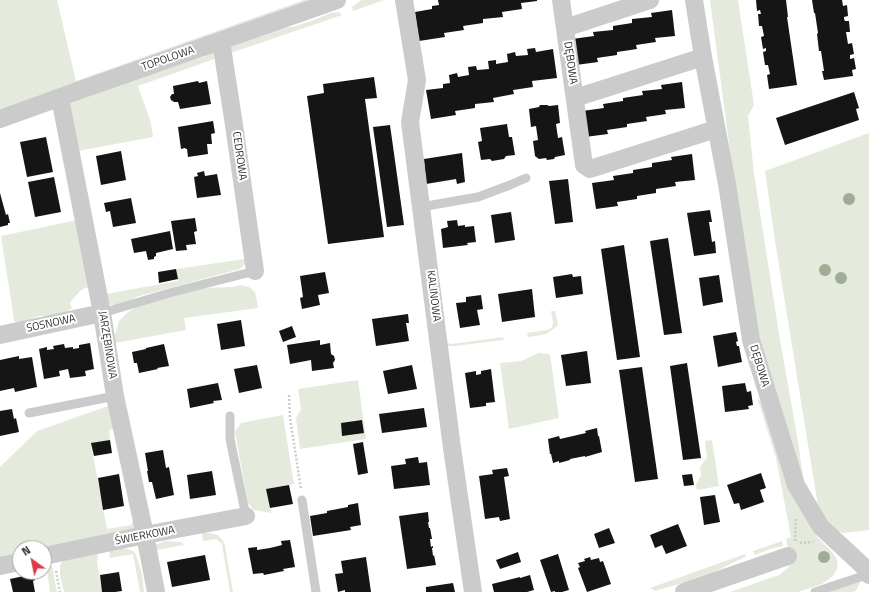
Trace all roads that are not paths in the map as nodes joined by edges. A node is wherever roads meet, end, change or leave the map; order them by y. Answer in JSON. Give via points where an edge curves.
{"nodes":[{"id":1,"x":337,"y":0,"type":"edge"},
{"id":2,"x":404,"y":0,"type":"edge"},
{"id":3,"x":561,"y":0,"type":"edge"},
{"id":4,"x":650,"y":0,"type":"edge"},
{"id":5,"x":694,"y":0,"type":"edge"},
{"id":6,"x":565,"y":28,"type":"junction"},
{"id":7,"x":221,"y":40,"type":"junction"},
{"id":8,"x":703,"y":58,"type":"junction"},
{"id":9,"x":60,"y":98,"type":"junction"},
{"id":10,"x":574,"y":98,"type":"junction"},
{"id":11,"x":0,"y":119,"type":"edge"},
{"id":12,"x":716,"y":129,"type":"junction"},
{"id":13,"x":526,"y":178,"type":"dead end"},
{"id":14,"x":421,"y":207,"type":"junction"},
{"id":15,"x":255,"y":271,"type":"joint"},
{"id":16,"x":102,"y":314,"type":"junction"},
{"id":17,"x":0,"y":335,"type":"edge"},
{"id":18,"x":115,"y":396,"type":"junction"},
{"id":19,"x":29,"y":413,"type":"dead end"},
{"id":20,"x":230,"y":416,"type":"dead end"},
{"id":21,"x":302,"y":500,"type":"road end"},
{"id":22,"x":246,"y":516,"type":"joint"},
{"id":23,"x":145,"y":535,"type":"junction"},
{"id":24,"x":52,"y":555,"type":"edge"},
{"id":25,"x":788,"y":556,"type":"road end"},
{"id":26,"x":12,"y":564,"type":"edge"},
{"id":27,"x":0,"y":566,"type":"edge"},
{"id":28,"x":869,"y":574,"type":"edge"},
{"id":29,"x":156,"y":592,"type":"edge"},
{"id":30,"x":316,"y":592,"type":"edge"},
{"id":31,"x":473,"y":592,"type":"edge"},
{"id":32,"x":684,"y":592,"type":"edge"},
{"id":33,"x":815,"y":592,"type":"edge"}],
"edges":[{"from":1,"to":7,"type":"street","name":"TOPOLOWA"},
{"from":2,"to":14,"type":"street","name":"KALINOWA","via":[[417,80],[410,122]]},
{"from":3,"to":6,"type":"street","name":"DĘBOWA"},
{"from":4,"to":6,"type":"street","name":"DĘBOWA"},
{"from":5,"to":8,"type":"street","name":"DĘBOWA"},
{"from":6,"to":10,"type":"street","name":"DĘBOWA"},
{"from":7,"to":9,"type":"street","name":"TOPOLOWA"},
{"from":7,"to":15,"type":"street","name":"CEDROWA"},
{"from":8,"to":10,"type":"street","name":"DĘBOWA"},
{"from":8,"to":12,"type":"street","name":"DĘBOWA"},
{"from":9,"to":11,"type":"street","name":"TOPOLOWA"},
{"from":9,"to":16,"type":"street","name":"JARZĘBINOWA"},
{"from":10,"to":12,"type":"street","name":"DĘBOWA","via":[[584,165],[590,169]]},
{"from":12,"to":28,"type":"street","name":"DĘBOWA","via":[[751,340],[796,485],[821,527]]},
{"from":13,"to":14,"type":"lane","via":[[478,198]]},
{"from":14,"to":31,"type":"street","name":"KALINOWA"},
{"from":15,"to":16,"type":"lane"},
{"from":16,"to":17,"type":"street","name":"SOSNOWA"},
{"from":16,"to":18,"type":"street","name":"JARZĘBINOWA"},
{"from":18,"to":19,"type":"lane"},
{"from":18,"to":23,"type":"street","name":"JARZĘBINOWA"},
{"from":20,"to":22,"type":"lane","via":[[230,439]]},
{"from":21,"to":30,"type":"lane"},
{"from":22,"to":23,"type":"street","name":"ŚWIERKOWA"},
{"from":23,"to":24,"type":"street","name":"ŚWIERKOWA"},
{"from":23,"to":29,"type":"street","name":"JARZĘBINOWA"},
{"from":25,"to":32,"type":"street"},
{"from":26,"to":27,"type":"street"},
{"from":28,"to":33,"type":"lane"}]}
